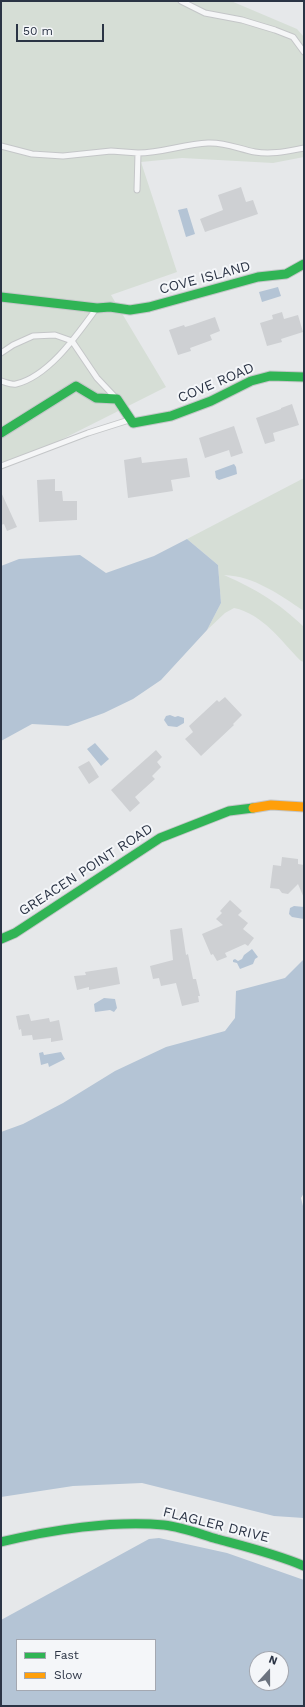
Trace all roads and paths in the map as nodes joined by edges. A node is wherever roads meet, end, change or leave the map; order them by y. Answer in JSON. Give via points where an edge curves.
{"nodes":[{"id":1,"x":181,"y":1,"type":"edge"},
{"id":2,"x":304,"y":52,"type":"edge"},
{"id":3,"x":1,"y":146,"type":"edge"},
{"id":4,"x":304,"y":148,"type":"edge"},
{"id":5,"x":138,"y":152,"type":"junction"},
{"id":6,"x":138,"y":190,"type":"dead end"},
{"id":7,"x":304,"y":264,"type":"edge"},
{"id":8,"x":1,"y":297,"type":"edge"},
{"id":9,"x":97,"y":308,"type":"junction"},
{"id":10,"x":72,"y":341,"type":"junction"},
{"id":11,"x":1,"y":352,"type":"edge"},
{"id":12,"x":304,"y":377,"type":"edge"},
{"id":13,"x":1,"y":381,"type":"edge"},
{"id":14,"x":117,"y":399,"type":"junction"},
{"id":15,"x":130,"y":420,"type":"junction"},
{"id":16,"x":1,"y":433,"type":"edge"},
{"id":17,"x":1,"y":466,"type":"edge"},
{"id":18,"x":304,"y":807,"type":"edge"},
{"id":19,"x":1,"y":939,"type":"edge"},
{"id":20,"x":1,"y":1542,"type":"edge"},
{"id":21,"x":304,"y":1566,"type":"edge"}],
"edges":[{"from":1,"to":2,"type":"lane","via":[[205,13],[242,20],[293,37]]},
{"from":3,"to":5,"type":"lane","via":[[32,154],[56,156],[110,151]]},
{"from":4,"to":5,"type":"lane","via":[[278,153],[256,152],[223,143],[207,143],[152,153]]},
{"from":5,"to":6,"type":"lane"},
{"from":7,"to":9,"type":"street","name":"COVE ISLAND","via":[[286,274],[228,284],[149,307],[130,310]]},
{"from":8,"to":9,"type":"street"},
{"from":9,"to":10,"type":"lane"},
{"from":10,"to":11,"type":"lane","via":[[54,335],[32,336]]},
{"from":10,"to":13,"type":"lane","via":[[35,376],[14,384]]},
{"from":10,"to":14,"type":"lane","via":[[97,378]]},
{"from":12,"to":15,"type":"street","name":"COVE ROAD","via":[[270,376],[252,381],[211,401],[171,416],[133,423]]},
{"from":14,"to":15,"type":"street"},
{"from":14,"to":16,"type":"street","via":[[96,398],[76,386]]},
{"from":15,"to":17,"type":"lane"},
{"from":18,"to":19,"type":"street","name":"GREACEN POINT ROAD","via":[[271,805],[229,811],[160,838],[15,933]]},
{"from":20,"to":21,"type":"street","name":"FLAGLER DRIVE","via":[[73,1529],[158,1524],[280,1556]]}]}
